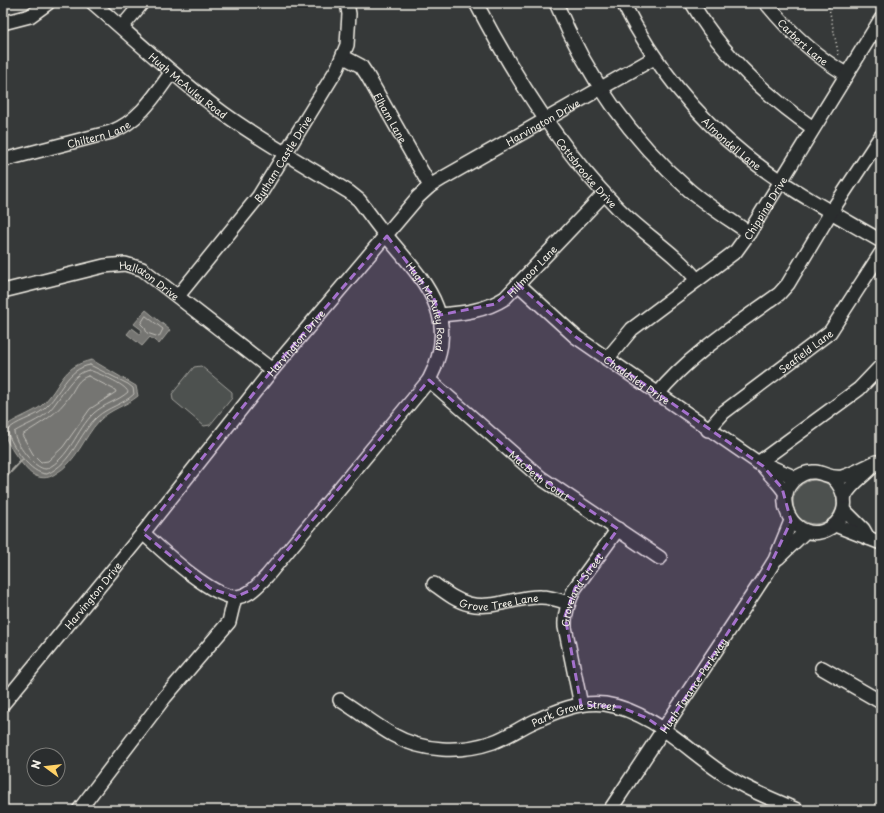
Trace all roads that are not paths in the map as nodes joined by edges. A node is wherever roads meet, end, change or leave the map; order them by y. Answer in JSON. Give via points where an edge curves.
{"nodes":[{"id":1,"x":48,"y":3,"type":"edge"},
{"id":2,"x":93,"y":3,"type":"edge"},
{"id":3,"x":142,"y":3,"type":"edge"},
{"id":4,"x":347,"y":3,"type":"edge"},
{"id":5,"x":476,"y":3,"type":"edge"},
{"id":6,"x":556,"y":3,"type":"edge"},
{"id":7,"x":623,"y":3,"type":"edge"},
{"id":8,"x":692,"y":3,"type":"edge"},
{"id":9,"x":766,"y":3,"type":"edge"},
{"id":10,"x":881,"y":19,"type":"edge"},
{"id":11,"x":3,"y":23,"type":"edge"},
{"id":12,"x":122,"y":27,"type":"junction"},
{"id":13,"x":344,"y":57,"type":"junction"},
{"id":14,"x":654,"y":58,"type":"junction"},
{"id":15,"x":842,"y":71,"type":"junction"},
{"id":16,"x":172,"y":73,"type":"junction"},
{"id":17,"x":601,"y":89,"type":"junction"},
{"id":18,"x":548,"y":120,"type":"junction"},
{"id":19,"x":813,"y":128,"type":"junction"},
{"id":20,"x":881,"y":136,"type":"edge"},
{"id":21,"x":285,"y":153,"type":"junction"},
{"id":22,"x":3,"y":160,"type":"edge"},
{"id":23,"x":781,"y":180,"type":"junction"},
{"id":24,"x":430,"y":186,"type":"junction"},
{"id":25,"x":604,"y":194,"type":"junction"},
{"id":26,"x":831,"y":212,"type":"junction"},
{"id":27,"x":749,"y":233,"type":"junction"},
{"id":28,"x":387,"y":236,"type":"junction"},
{"id":29,"x":881,"y":241,"type":"edge"},
{"id":30,"x":881,"y":253,"type":"edge"},
{"id":31,"x":697,"y":280,"type":"junction"},
{"id":32,"x":518,"y":284,"type":"junction"},
{"id":33,"x":3,"y":291,"type":"edge"},
{"id":34,"x":178,"y":296,"type":"junction"},
{"id":35,"x":440,"y":315,"type":"junction"},
{"id":36,"x":607,"y":359,"type":"junction"},
{"id":37,"x":881,"y":366,"type":"edge"},
{"id":38,"x":272,"y":370,"type":"junction"},
{"id":39,"x":429,"y":380,"type":"junction"},
{"id":40,"x":657,"y":395,"type":"junction"},
{"id":41,"x":708,"y":430,"type":"junction"},
{"id":42,"x":878,"y":461,"type":"edge"},
{"id":43,"x":761,"y":464,"type":"junction"},
{"id":44,"x":832,"y":477,"type":"junction"},
{"id":45,"x":796,"y":478,"type":"junction"},
{"id":46,"x":786,"y":494,"type":"junction"},
{"id":47,"x":845,"y":496,"type":"junction"},
{"id":48,"x":844,"y":510,"type":"junction"},
{"id":49,"x":791,"y":521,"type":"junction"},
{"id":50,"x":835,"y":525,"type":"junction"},
{"id":51,"x":618,"y":529,"type":"junction"},
{"id":52,"x":806,"y":531,"type":"junction"},
{"id":53,"x":143,"y":533,"type":"junction"},
{"id":54,"x":868,"y":538,"type":"junction"},
{"id":55,"x":881,"y":543,"type":"edge"},
{"id":56,"x":660,"y":558,"type":"dead end"},
{"id":57,"x":775,"y":560,"type":"junction"},
{"id":58,"x":434,"y":584,"type":"dead end"},
{"id":59,"x":235,"y":597,"type":"junction"},
{"id":60,"x":568,"y":603,"type":"junction"},
{"id":61,"x":822,"y":668,"type":"dead end"},
{"id":62,"x":340,"y":700,"type":"dead end"},
{"id":63,"x":881,"y":702,"type":"edge"},
{"id":64,"x":3,"y":704,"type":"edge"},
{"id":65,"x":581,"y":705,"type":"junction"},
{"id":66,"x":664,"y":730,"type":"junction"},
{"id":67,"x":79,"y":810,"type":"edge"},
{"id":68,"x":610,"y":810,"type":"edge"},
{"id":69,"x":797,"y":810,"type":"edge"}],
"edges":[{"from":1,"to":11,"type":"street","via":[[30,16]]},
{"from":2,"to":12,"type":"street","name":"Hugh McAuley Road"},
{"from":3,"to":12,"type":"street"},
{"from":4,"to":13,"type":"street","name":"Bytham Castle Drive","via":[[349,34]]},
{"from":5,"to":18,"type":"street","name":"Cottsbrooke Drive"},
{"from":6,"to":17,"type":"street","via":[[583,60]]},
{"from":7,"to":14,"type":"street","name":"Almondell Lane"},
{"from":8,"to":19,"type":"street","via":[[728,54],[750,78]]},
{"from":9,"to":15,"type":"street","name":"Carbert Lane","via":[[802,42]]},
{"from":10,"to":15,"type":"street","name":"Chipping Drive"},
{"from":12,"to":16,"type":"street","name":"Hugh McAuley Road"},
{"from":13,"to":21,"type":"street","name":"Bytham Castle Drive"},
{"from":13,"to":24,"type":"street","name":"Elham Lane","via":[[361,66],[368,75]]},
{"from":14,"to":17,"type":"street","name":"Harvington Drive"},
{"from":14,"to":23,"type":"street","name":"Almondell Lane","via":[[699,114],[745,155]]},
{"from":15,"to":19,"type":"street","name":"Chipping Drive"},
{"from":16,"to":21,"type":"street","name":"Hugh McAuley Road","via":[[223,113]]},
{"from":16,"to":22,"type":"street","name":"Chiltern Lane","via":[[142,112],[124,127]]},
{"from":17,"to":18,"type":"street","name":"Harvington Drive"},
{"from":17,"to":27,"type":"street","via":[[624,122],[664,165],[690,190]]},
{"from":18,"to":24,"type":"street","name":"Harvington Drive"},
{"from":18,"to":25,"type":"street","name":"Cottsbrooke Drive"},
{"from":19,"to":23,"type":"street","name":"Chipping Drive"},
{"from":20,"to":26,"type":"street"},
{"from":21,"to":28,"type":"street","name":"Hugh McAuley Road","via":[[359,200]]},
{"from":21,"to":34,"type":"street","name":"Bytham Castle Drive","via":[[259,196]]},
{"from":23,"to":26,"type":"street","name":"Almondell Lane"},
{"from":23,"to":27,"type":"street","name":"Chipping Drive"},
{"from":24,"to":28,"type":"street","name":"Harvington Drive","via":[[403,213]]},
{"from":25,"to":31,"type":"street","name":"Cottsbrooke Drive","via":[[628,218],[683,263]]},
{"from":25,"to":32,"type":"street","name":"Hillmoor Lane"},
{"from":26,"to":29,"type":"street","name":"Almondell Lane"},
{"from":26,"to":40,"type":"street","via":[[798,270],[779,294],[685,366]]},
{"from":27,"to":31,"type":"street","name":"Chipping Drive","via":[[736,251]]},
{"from":28,"to":35,"type":"street","name":"Hugh McAuley Road","via":[[433,296]]},
{"from":28,"to":38,"type":"street","name":"Harvington Drive"},
{"from":30,"to":41,"type":"street","name":"Seafield Lane","via":[[830,332],[724,412]]},
{"from":31,"to":36,"type":"street","name":"Chipping Drive","via":[[632,329]]},
{"from":32,"to":35,"type":"street","name":"Hillmoor Lane","via":[[505,298],[495,304],[461,314]]},
{"from":32,"to":36,"type":"street","name":"Chaddsley Drive","via":[[576,337]]},
{"from":33,"to":34,"type":"street","name":"Hallaton Drive","via":[[104,266],[125,264],[142,269]]},
{"from":34,"to":38,"type":"street","name":"Hallaton Drive"},
{"from":35,"to":39,"type":"street","name":"Hugh McAuley Road","via":[[440,351]]},
{"from":36,"to":40,"type":"street","name":"Chaddsley Drive"},
{"from":37,"to":43,"type":"street","via":[[859,389]]},
{"from":38,"to":53,"type":"street","name":"Harvington Drive"},
{"from":39,"to":51,"type":"street","name":"MacBeth Court","via":[[541,478]]},
{"from":39,"to":59,"type":"street","name":"Hugh McAuley Road","via":[[260,584],[248,594]]},
{"from":40,"to":41,"type":"street","name":"Chaddsley Drive"},
{"from":41,"to":43,"type":"street","name":"Chaddsley Drive"},
{"from":42,"to":44,"type":"street","via":[[842,477]]},
{"from":42,"to":47,"type":"street","via":[[848,489]]},
{"from":43,"to":45,"type":"street","name":"Chaddsley Drive"},
{"from":43,"to":46,"type":"street","name":"Chaddsley Drive"},
{"from":44,"to":45,"type":"street","via":[[814,471]]},
{"from":44,"to":47,"type":"street","via":[[842,488]]},
{"from":45,"to":46,"type":"street"},
{"from":46,"to":49,"type":"street","via":[[785,504]]},
{"from":47,"to":48,"type":"street"},
{"from":48,"to":50,"type":"street"},
{"from":48,"to":54,"type":"street"},
{"from":49,"to":52,"type":"street"},
{"from":49,"to":57,"type":"street","name":"Hugh Torance Parkway"},
{"from":50,"to":52,"type":"street","via":[[826,530]]},
{"from":50,"to":54,"type":"street"},
{"from":51,"to":56,"type":"street","name":"MacBeth Court"},
{"from":51,"to":60,"type":"street","name":"Groveland Street","via":[[582,578]]},
{"from":52,"to":57,"type":"street","name":"Hugh Torance Parkway"},
{"from":53,"to":59,"type":"street","via":[[210,588]]},
{"from":53,"to":64,"type":"street","name":"Harvington Drive"},
{"from":54,"to":55,"type":"street"},
{"from":57,"to":66,"type":"street","name":"Hugh Torance Parkway"},
{"from":58,"to":60,"type":"street","name":"Grove Tree Lane","via":[[455,599],[471,605],[489,605],[540,597]]},
{"from":59,"to":67,"type":"street","via":[[229,622],[165,698]]},
{"from":60,"to":65,"type":"street","name":"Groveland Street","via":[[565,627]]},
{"from":61,"to":63,"type":"street"},
{"from":62,"to":65,"type":"street","name":"Park Grove Street","via":[[396,736],[422,746],[445,749],[470,748],[494,742],[556,711]]},
{"from":65,"to":66,"type":"street","name":"Park Grove Street","via":[[604,704],[620,707],[647,718]]},
{"from":66,"to":68,"type":"street","name":"Hugh Torance Parkway"},
{"from":66,"to":69,"type":"street","name":"Park Grove Street","via":[[720,772],[750,790]]}]}
